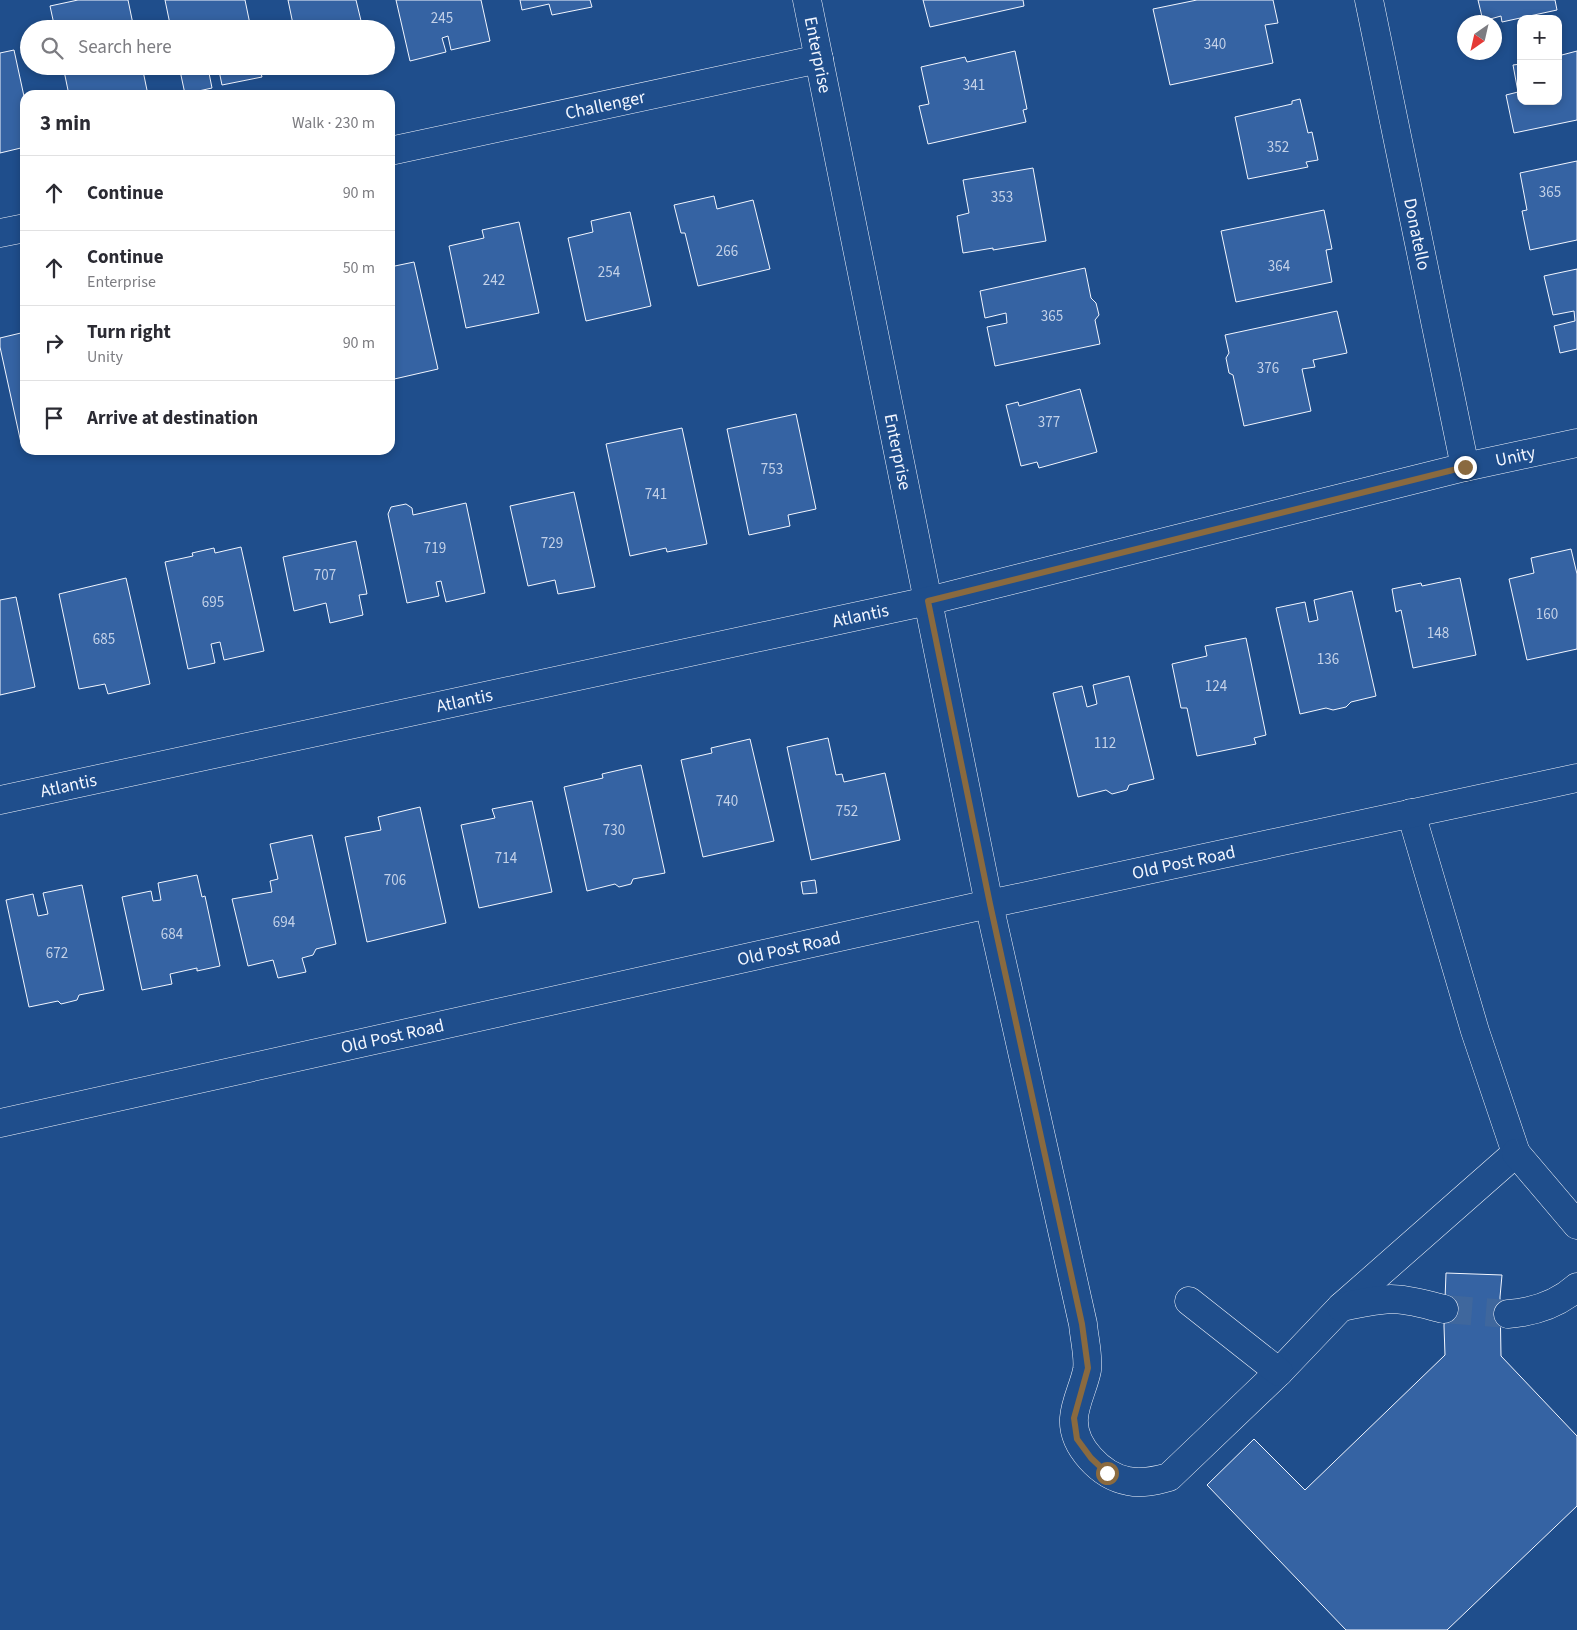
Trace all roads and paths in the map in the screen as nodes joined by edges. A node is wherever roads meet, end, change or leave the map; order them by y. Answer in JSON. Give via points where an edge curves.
{"nodes":[{"id":1,"x":807,"y":0,"type":"edge"},
{"id":2,"x":1369,"y":0,"type":"edge"},
{"id":3,"x":819,"y":60,"type":"junction"},
{"id":4,"x":395,"y":149,"type":"edge"},
{"id":5,"x":20,"y":229,"type":"edge"},
{"id":6,"x":0,"y":233,"type":"edge"},
{"id":7,"x":1577,"y":443,"type":"edge"},
{"id":8,"x":1465,"y":467,"type":"junction"},
{"id":9,"x":928,"y":601,"type":"junction"},
{"id":10,"x":1577,"y":778,"type":"edge"},
{"id":11,"x":0,"y":800,"type":"edge"},
{"id":12,"x":1411,"y":813,"type":"junction"},
{"id":13,"x":990,"y":904,"type":"junction"},
{"id":14,"x":0,"y":1123,"type":"edge"},
{"id":15,"x":1516,"y":1153,"type":"junction"},
{"id":16,"x":1577,"y":1225,"type":"edge"},
{"id":17,"x":1577,"y":1287,"type":"edge"},
{"id":18,"x":1189,"y":1301,"type":"dead end"},
{"id":19,"x":1341,"y":1307,"type":"junction"},
{"id":20,"x":1444,"y":1309,"type":"tunnel mouth"},
{"id":21,"x":1508,"y":1314,"type":"tunnel mouth"},
{"id":22,"x":1279,"y":1372,"type":"junction"}],
"edges":[{"from":1,"to":3,"type":"street","name":"Enterprise"},
{"from":2,"to":8,"type":"street","name":"Donatello"},
{"from":3,"to":4,"type":"street","name":"Challenger"},
{"from":3,"to":9,"type":"street","name":"Enterprise"},
{"from":5,"to":6,"type":"street"},
{"from":7,"to":8,"type":"street","name":"Unity"},
{"from":8,"to":9,"type":"street","name":"Unity"},
{"from":9,"to":11,"type":"street","name":"Atlantis"},
{"from":9,"to":13,"type":"street","name":"Enterprise"},
{"from":10,"to":12,"type":"street","name":"Old Post Road"},
{"from":12,"to":13,"type":"street","name":"Old Post Road"},
{"from":12,"to":15,"type":"street","via":[[1475,1031]]},
{"from":13,"to":14,"type":"street","name":"Old Post Road"},
{"from":13,"to":22,"type":"street","name":"Enterprise","via":[[1082,1324],[1088,1368],[1074,1418],[1077,1439],[1107,1473],[1127,1481],[1149,1483],[1169,1478]]},
{"from":15,"to":16,"type":"street"},
{"from":15,"to":19,"type":"street","name":"Enterprise"},
{"from":17,"to":21,"type":"street","via":[[1546,1307]]},
{"from":18,"to":22,"type":"street"},
{"from":19,"to":20,"type":"street","via":[[1392,1299]]},
{"from":19,"to":22,"type":"street","name":"Enterprise"}]}
